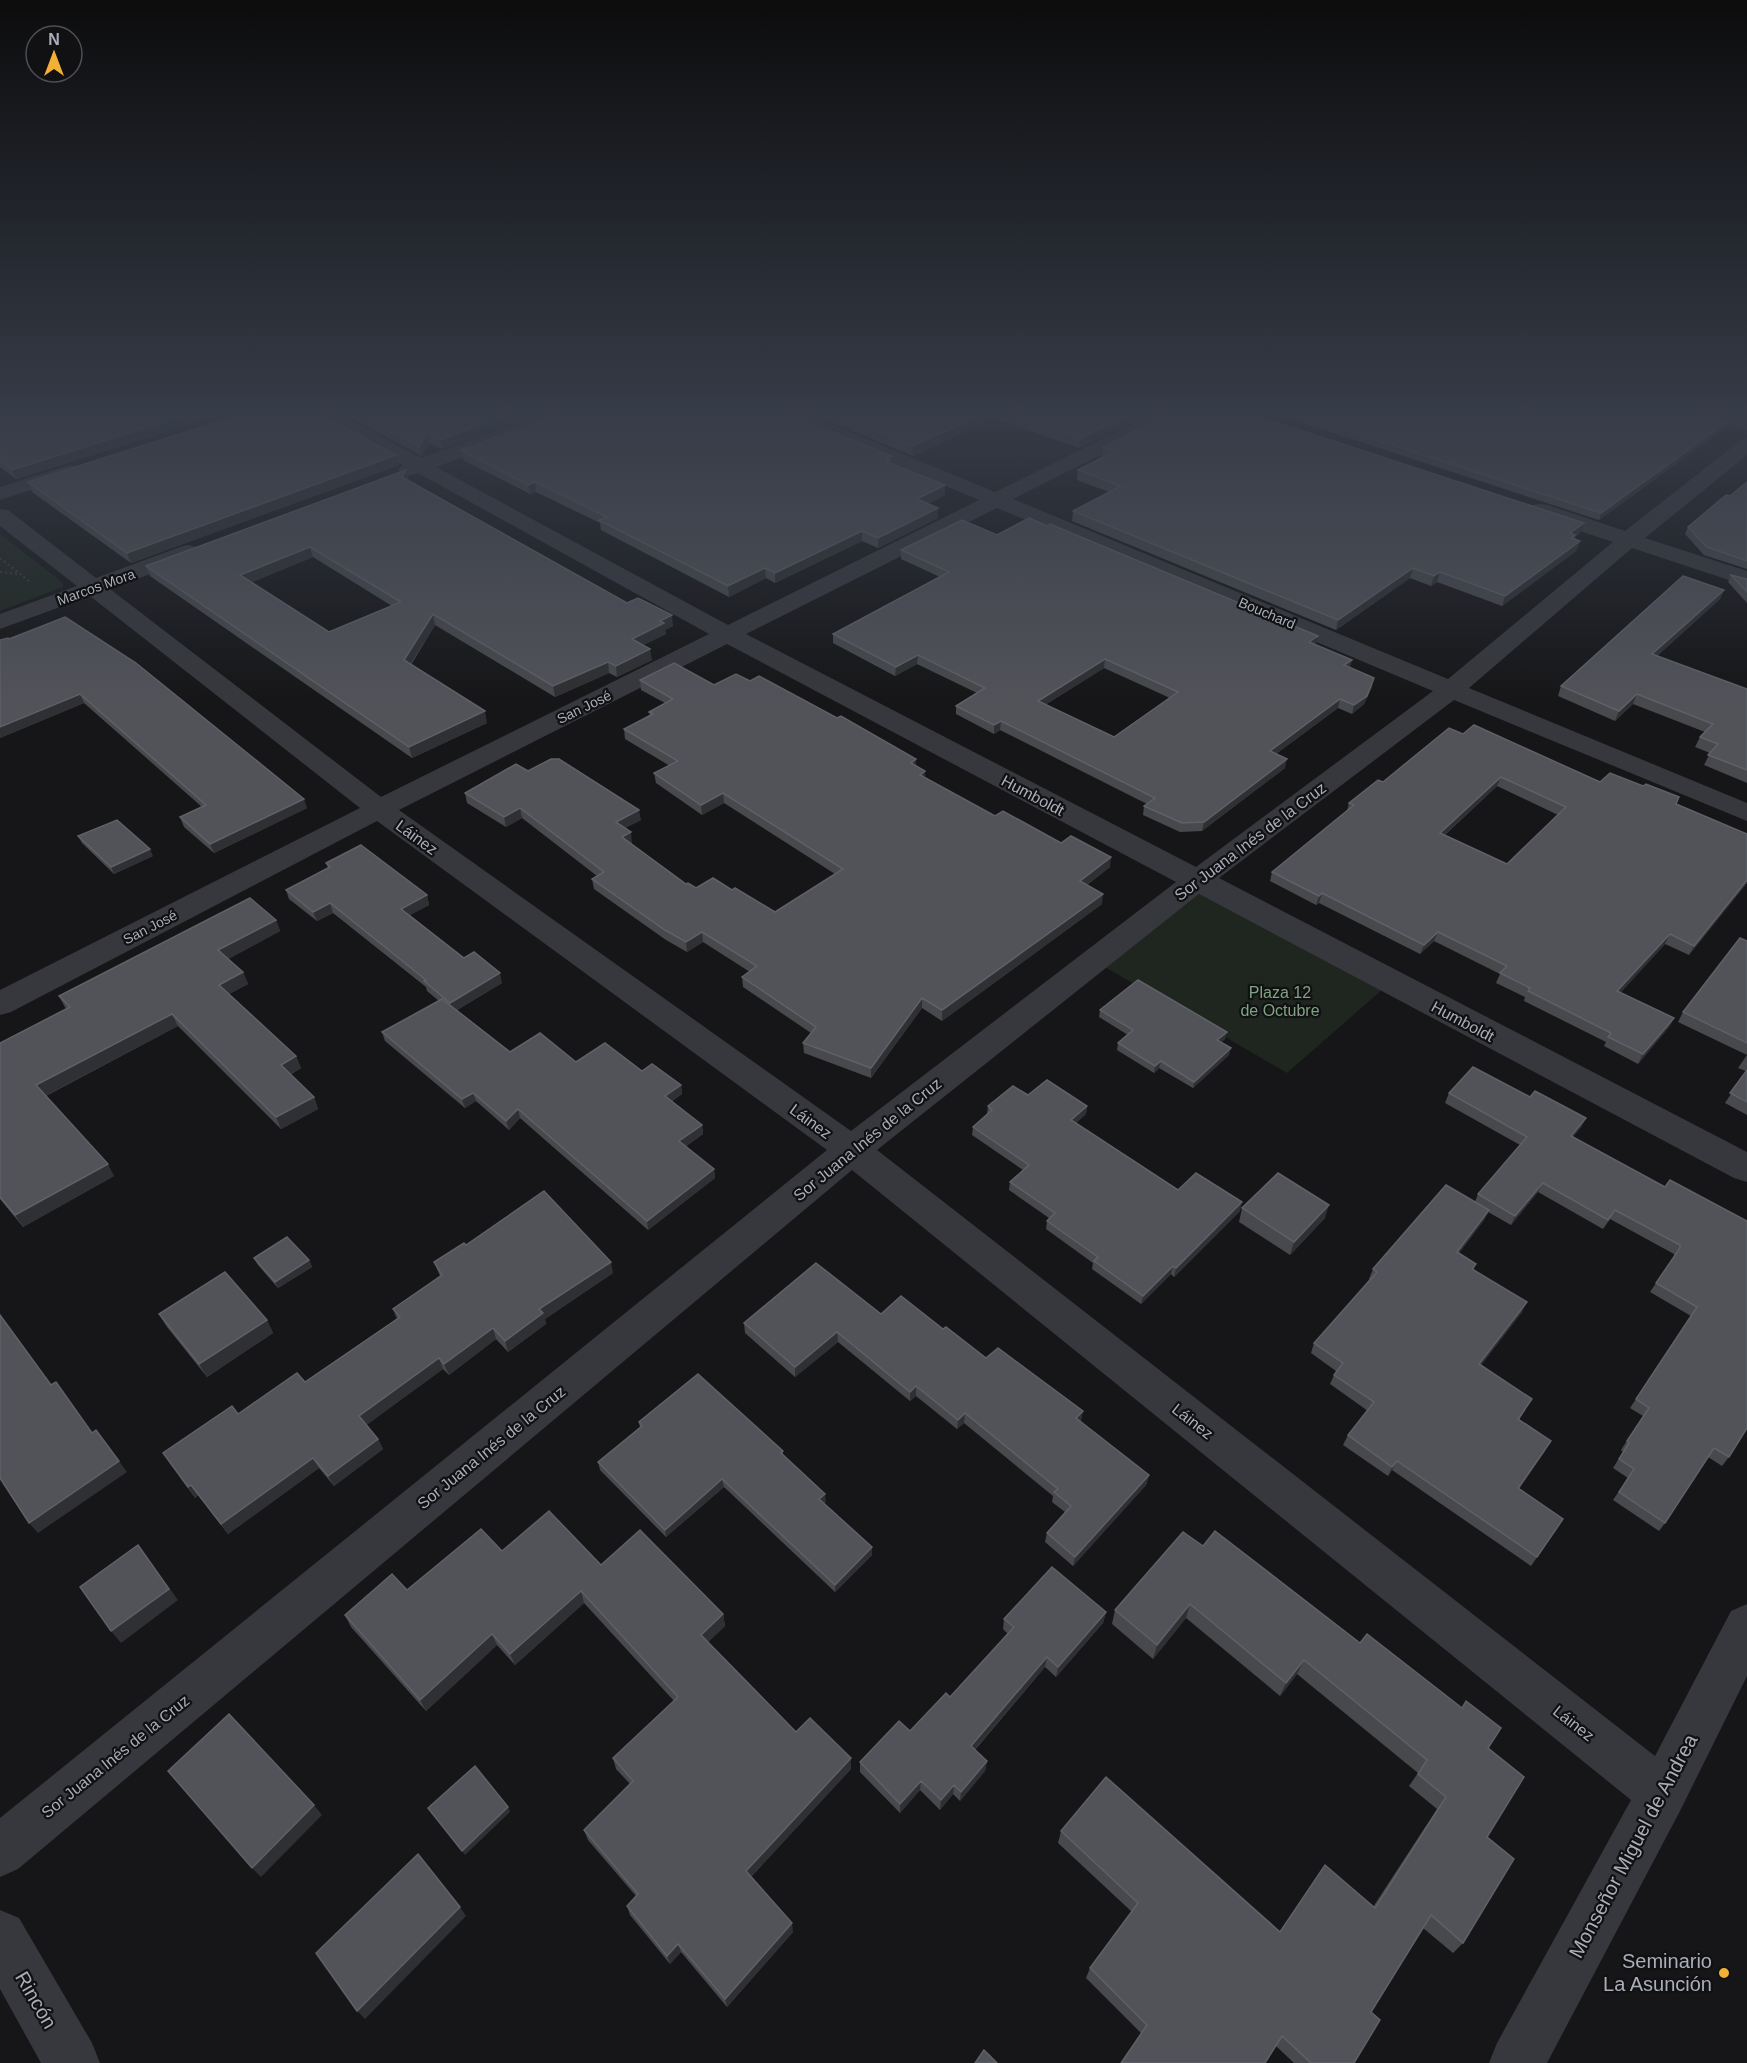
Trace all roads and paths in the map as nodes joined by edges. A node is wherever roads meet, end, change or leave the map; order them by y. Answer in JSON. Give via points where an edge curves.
{"nodes":[{"id":1,"x":500,"y":509,"type":"edge"},
{"id":2,"x":977,"y":509,"type":"edge"},
{"id":3,"x":1017,"y":509,"type":"edge"},
{"id":4,"x":1537,"y":509,"type":"edge"},
{"id":5,"x":1666,"y":509,"type":"edge"},
{"id":6,"x":0,"y":516,"type":"edge"},
{"id":7,"x":1628,"y":540,"type":"junction"},
{"id":8,"x":207,"y":545,"type":"edge"},
{"id":9,"x":0,"y":572,"type":"edge"},
{"id":10,"x":20,"y":574,"type":"dead end"},
{"id":11,"x":1747,"y":579,"type":"edge"},
{"id":12,"x":95,"y":588,"type":"junction"},
{"id":13,"x":0,"y":622,"type":"edge"},
{"id":14,"x":729,"y":635,"type":"junction"},
{"id":15,"x":1450,"y":690,"type":"junction"},
{"id":16,"x":379,"y":809,"type":"junction"},
{"id":17,"x":1747,"y":813,"type":"edge"},
{"id":18,"x":1196,"y":881,"type":"junction"},
{"id":19,"x":0,"y":1005,"type":"edge"},
{"id":20,"x":852,"y":1150,"type":"junction"},
{"id":21,"x":1747,"y":1168,"type":"edge"},
{"id":22,"x":1747,"y":1627,"type":"edge"},
{"id":23,"x":1662,"y":1793,"type":"junction"},
{"id":24,"x":0,"y":1851,"type":"edge"},
{"id":25,"x":0,"y":1937,"type":"edge"},
{"id":26,"x":72,"y":2063,"type":"edge"},
{"id":27,"x":1517,"y":2063,"type":"edge"}],
"edges":[{"from":1,"to":14,"type":"street","name":"Humboldt"},
{"from":2,"to":14,"type":"street","name":"San José"},
{"from":3,"to":15,"type":"street","name":"Bouchard"},
{"from":4,"to":7,"type":"street"},
{"from":5,"to":7,"type":"street","name":"Sor Juana Inés de la Cruz"},
{"from":6,"to":12,"type":"street","name":"Láinez"},
{"from":7,"to":11,"type":"street"},
{"from":7,"to":15,"type":"street","name":"Sor Juana Inés de la Cruz"},
{"from":8,"to":12,"type":"street","name":"Marcos Mora"},
{"from":9,"to":10,"type":"path"},
{"from":12,"to":13,"type":"street","name":"Marcos Mora"},
{"from":12,"to":16,"type":"street","name":"Láinez"},
{"from":14,"to":16,"type":"street","name":"San José"},
{"from":14,"to":18,"type":"street","name":"Humboldt"},
{"from":15,"to":17,"type":"street","name":"Bouchard"},
{"from":15,"to":18,"type":"street","name":"Sor Juana Inés de la Cruz"},
{"from":16,"to":19,"type":"street","name":"San José"},
{"from":16,"to":20,"type":"street","name":"Láinez"},
{"from":18,"to":20,"type":"street","name":"Sor Juana Inés de la Cruz"},
{"from":18,"to":21,"type":"street","name":"Humboldt"},
{"from":20,"to":23,"type":"street","name":"Láinez"},
{"from":20,"to":24,"type":"street","name":"Sor Juana Inés de la Cruz"},
{"from":22,"to":23,"type":"street","name":"Monseñor Miguel de Andrea"},
{"from":23,"to":27,"type":"street","name":"Monseñor Miguel de Andrea"},
{"from":25,"to":26,"type":"street","name":"Rincón"}]}
